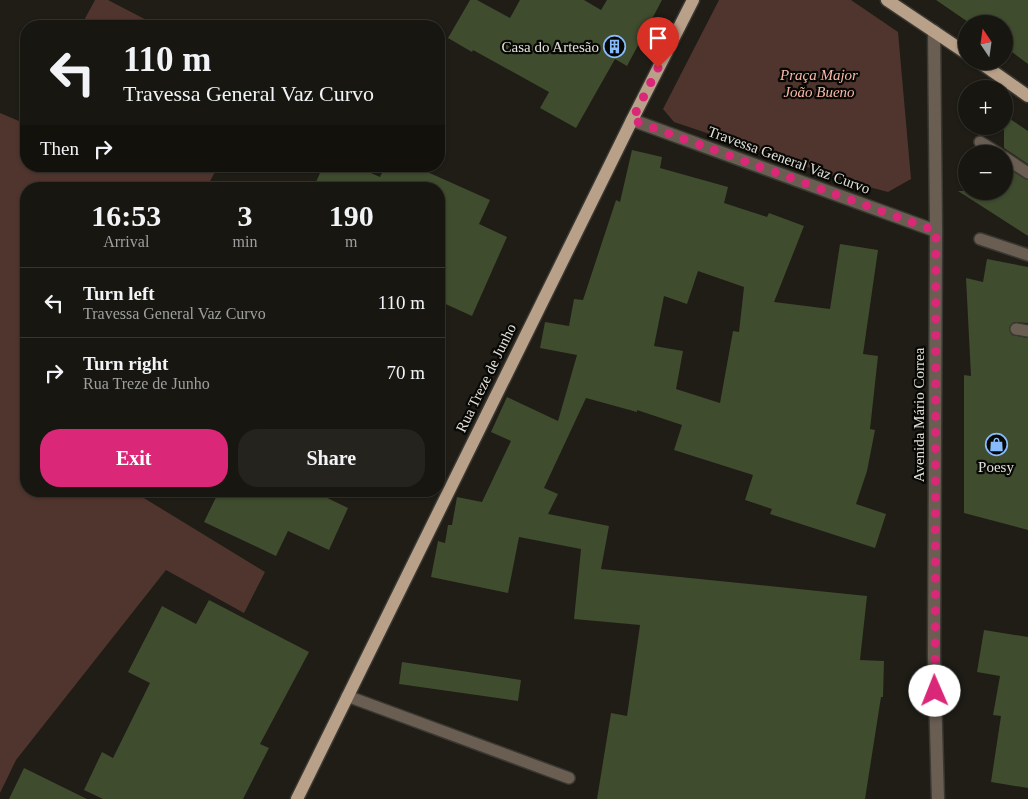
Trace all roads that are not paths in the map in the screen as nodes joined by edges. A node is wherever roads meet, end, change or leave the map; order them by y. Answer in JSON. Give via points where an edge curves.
{"nodes":[{"id":1,"x":693,"y":0,"type":"edge"},
{"id":2,"x":887,"y":0,"type":"edge"},
{"id":3,"x":934,"y":31,"type":"junction"},
{"id":4,"x":958,"y":48,"type":"edge"},
{"id":5,"x":991,"y":70,"type":"edge"},
{"id":6,"x":1028,"y":96,"type":"edge"},
{"id":7,"x":632,"y":120,"type":"junction"},
{"id":8,"x":980,"y":142,"type":"dead end"},
{"id":9,"x":985,"y":145,"type":"edge"},
{"id":10,"x":1013,"y":163,"type":"edge"},
{"id":11,"x":1028,"y":173,"type":"edge"},
{"id":12,"x":936,"y":231,"type":"junction"},
{"id":13,"x":980,"y":239,"type":"dead end"},
{"id":14,"x":1028,"y":256,"type":"edge"},
{"id":15,"x":347,"y":696,"type":"junction"},
{"id":16,"x":569,"y":778,"type":"dead end"},
{"id":17,"x":297,"y":799,"type":"edge"},
{"id":18,"x":938,"y":799,"type":"edge"}],
"edges":[{"from":1,"to":7,"type":"main road","name":"Rua Treze de Junho"},
{"from":2,"to":3,"type":"main road"},
{"from":3,"to":4,"type":"main road"},
{"from":3,"to":12,"type":"street","name":"Avenida Mário Correa"},
{"from":5,"to":6,"type":"main road"},
{"from":7,"to":12,"type":"street","name":"Travessa General Vaz Curvo"},
{"from":7,"to":15,"type":"main road","name":"Rua Treze de Junho"},
{"from":8,"to":9,"type":"lane"},
{"from":10,"to":11,"type":"lane"},
{"from":12,"to":18,"type":"street","name":"Avenida Mário Correa","via":[[934,656]]},
{"from":13,"to":14,"type":"lane"},
{"from":15,"to":16,"type":"lane"},
{"from":15,"to":17,"type":"main road","name":"Rua Treze de Junho"}]}
